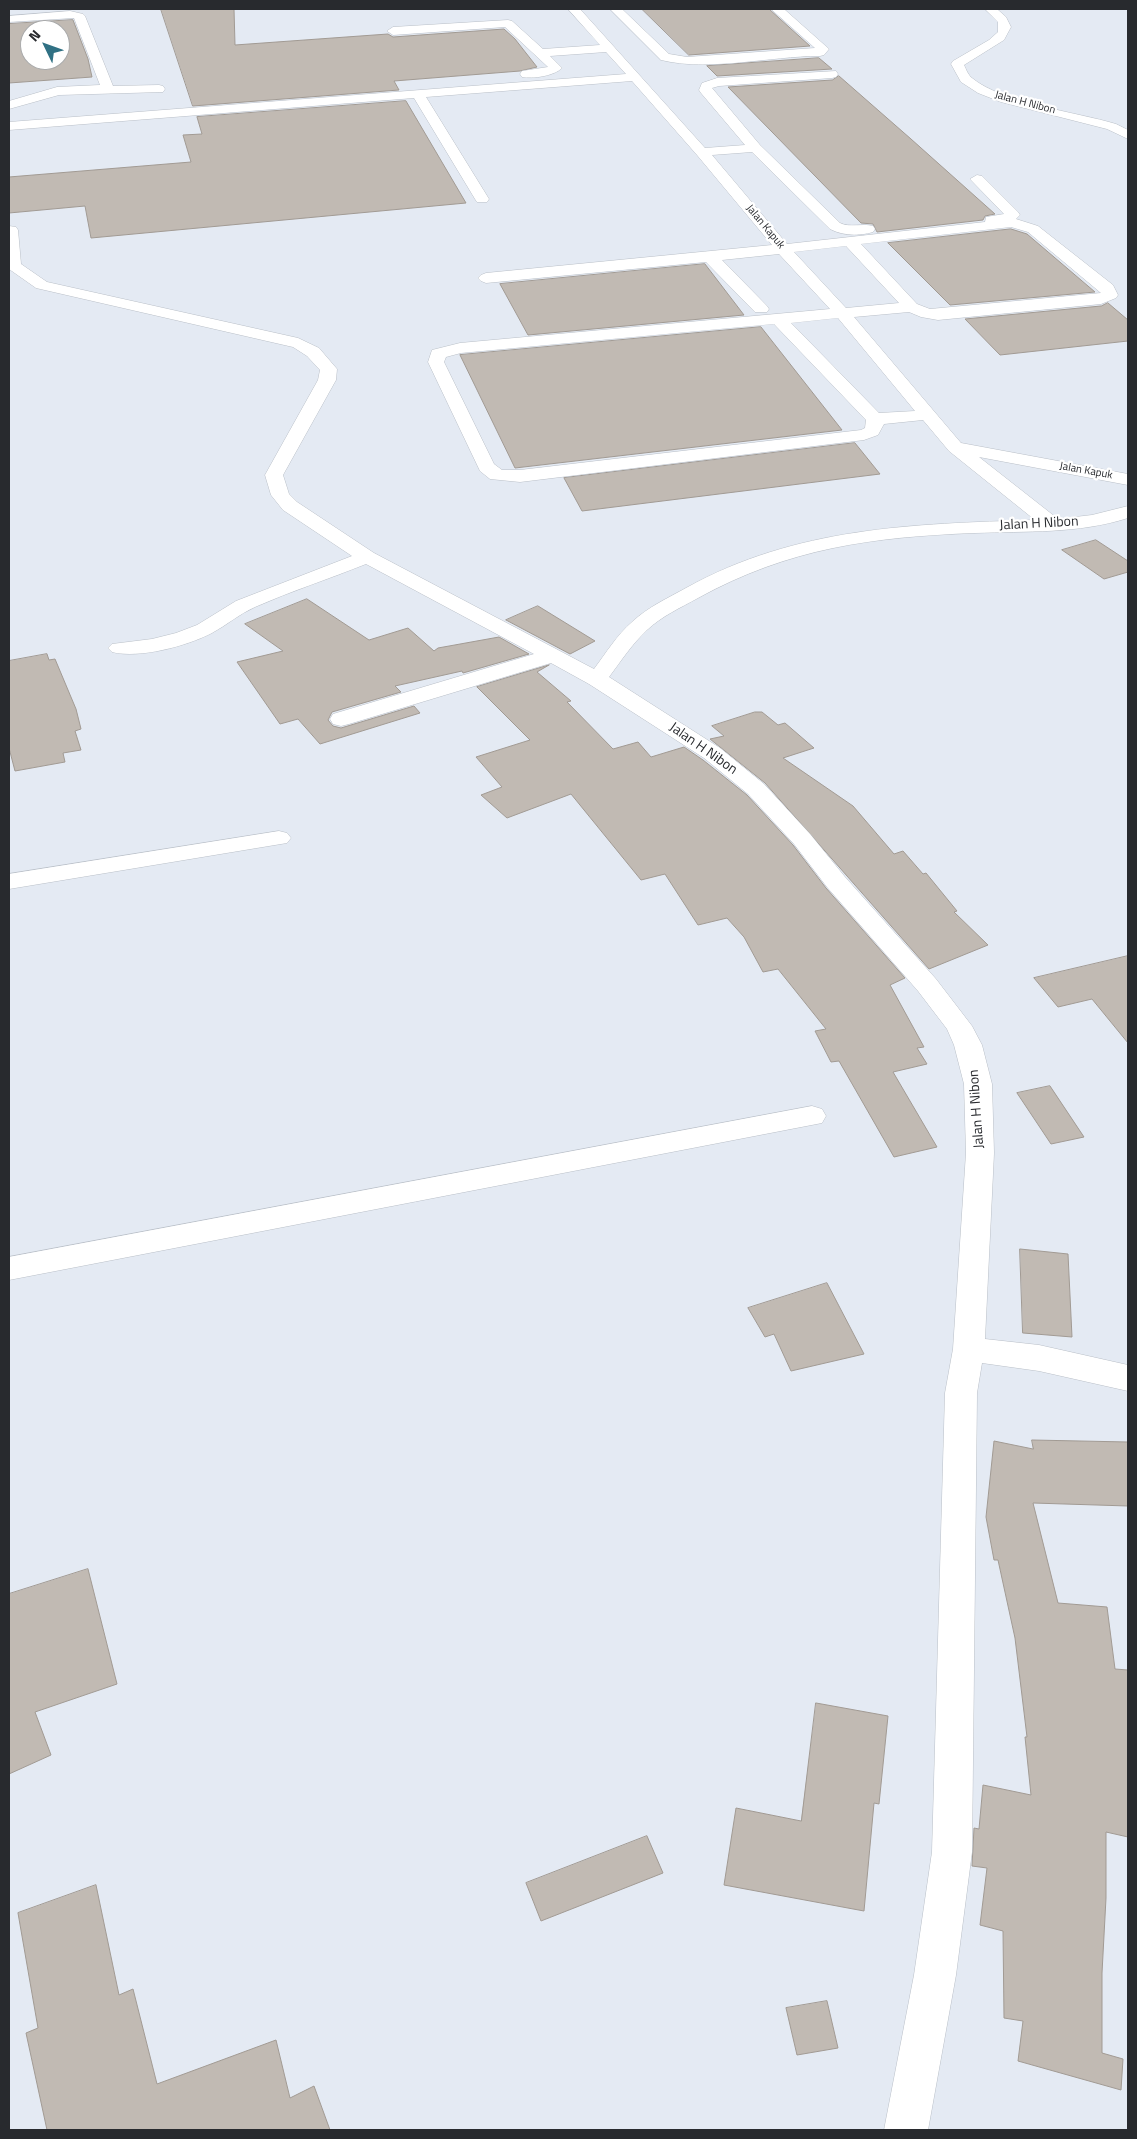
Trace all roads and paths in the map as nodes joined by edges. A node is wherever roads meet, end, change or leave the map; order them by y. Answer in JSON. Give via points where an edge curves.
{"nodes":[{"id":1,"x":574,"y":9,"type":"edge"},
{"id":2,"x":616,"y":9,"type":"edge"},
{"id":3,"x":777,"y":9,"type":"edge"},
{"id":4,"x":991,"y":9,"type":"edge"},
{"id":5,"x":9,"y":20,"type":"edge"},
{"id":6,"x":394,"y":31,"type":"dead end"},
{"id":7,"x":608,"y":48,"type":"junction"},
{"id":8,"x":540,"y":53,"type":"junction"},
{"id":9,"x":832,"y":74,"type":"dead end"},
{"id":10,"x":636,"y":77,"type":"junction"},
{"id":11,"x":429,"y":84,"type":"dead end"},
{"id":12,"x":159,"y":89,"type":"dead end"},
{"id":13,"x":238,"y":94,"type":"dead end"},
{"id":14,"x":422,"y":100,"type":"junction"},
{"id":15,"x":108,"y":101,"type":"junction"},
{"id":16,"x":9,"y":105,"type":"edge"},
{"id":17,"x":245,"y":108,"type":"junction"},
{"id":18,"x":296,"y":116,"type":"dead end"},
{"id":19,"x":9,"y":126,"type":"edge"},
{"id":20,"x":1128,"y":134,"type":"edge"},
{"id":21,"x":755,"y":148,"type":"junction"},
{"id":22,"x":702,"y":152,"type":"junction"},
{"id":23,"x":977,"y":179,"type":"dead end"},
{"id":24,"x":482,"y":199,"type":"dead end"},
{"id":25,"x":11,"y":230,"type":"dead end"},
{"id":26,"x":849,"y":241,"type":"junction"},
{"id":27,"x":784,"y":250,"type":"junction"},
{"id":28,"x":710,"y":257,"type":"junction"},
{"id":29,"x":486,"y":278,"type":"dead end"},
{"id":30,"x":911,"y":307,"type":"junction"},
{"id":31,"x":761,"y":309,"type":"dead end"},
{"id":32,"x":842,"y":313,"type":"junction"},
{"id":33,"x":778,"y":319,"type":"junction"},
{"id":34,"x":926,"y":415,"type":"junction"},
{"id":35,"x":875,"y":420,"type":"junction"},
{"id":36,"x":955,"y":447,"type":"junction"},
{"id":37,"x":1128,"y":479,"type":"edge"},
{"id":38,"x":1128,"y":512,"type":"edge"},
{"id":39,"x":1052,"y":524,"type":"junction"},
{"id":40,"x":367,"y":557,"type":"junction"},
{"id":41,"x":119,"y":648,"type":"dead end"},
{"id":42,"x":551,"y":656,"type":"junction"},
{"id":43,"x":597,"y":679,"type":"junction"},
{"id":44,"x":341,"y":719,"type":"dead end"},
{"id":45,"x":279,"y":838,"type":"dead end"},
{"id":46,"x":9,"y":882,"type":"edge"},
{"id":47,"x":812,"y":1116,"type":"dead end"},
{"id":48,"x":9,"y":1269,"type":"edge"},
{"id":49,"x":970,"y":1349,"type":"junction"},
{"id":50,"x":1128,"y":1378,"type":"edge"},
{"id":51,"x":906,"y":2130,"type":"edge"}],
"edges":[{"from":1,"to":7,"type":"street","name":"Jalan Kapuk"},
{"from":2,"to":3,"type":"street","via":[[665,57],[674,60],[820,52],[823,49]]},
{"from":4,"to":20,"type":"street","name":"Jalan H Nibon","via":[[1002,20],[1004,30],[997,40],[957,64],[966,79],[997,97],[1096,121]]},
{"from":5,"to":15,"type":"street","via":[[70,14],[81,16]]},
{"from":6,"to":8,"type":"street","via":[[508,23]]},
{"from":7,"to":8,"type":"street"},
{"from":7,"to":10,"type":"street","name":"Jalan Kapuk"},
{"from":8,"to":11,"type":"street","via":[[556,68],[545,72]]},
{"from":9,"to":21,"type":"street","via":[[717,82],[706,86],[705,90]]},
{"from":10,"to":14,"type":"street"},
{"from":10,"to":22,"type":"street","name":"Jalan Kapuk"},
{"from":12,"to":15,"type":"street"},
{"from":13,"to":17,"type":"street"},
{"from":14,"to":17,"type":"street"},
{"from":14,"to":18,"type":"street"},
{"from":14,"to":24,"type":"street"},
{"from":15,"to":16,"type":"street","via":[[56,91]]},
{"from":15,"to":17,"type":"street","via":[[172,120]]},
{"from":15,"to":19,"type":"street"},
{"from":21,"to":22,"type":"street"},
{"from":21,"to":23,"type":"street","via":[[835,226],[843,230],[1013,216]]},
{"from":22,"to":27,"type":"street","name":"Jalan Kapuk"},
{"from":25,"to":40,"type":"street","via":[[14,266],[42,285],[298,343],[313,352],[329,369],[327,380],[274,480],[280,495],[290,506]]},
{"from":26,"to":27,"type":"street"},
{"from":26,"to":30,"type":"street"},
{"from":26,"to":30,"type":"street","via":[[1011,223],[1024,225],[1107,288],[1110,295],[1101,300],[938,315]]},
{"from":27,"to":28,"type":"street"},
{"from":27,"to":32,"type":"street","name":"Jalan Kapuk"},
{"from":28,"to":29,"type":"street"},
{"from":28,"to":31,"type":"street"},
{"from":30,"to":32,"type":"street"},
{"from":32,"to":33,"type":"street"},
{"from":32,"to":34,"type":"street","name":"Jalan Kapuk"},
{"from":33,"to":35,"type":"street"},
{"from":33,"to":35,"type":"street","via":[[460,348],[438,354],[436,362],[486,467],[497,474],[520,476],[864,435],[873,432]]},
{"from":34,"to":35,"type":"street"},
{"from":34,"to":36,"type":"street","name":"Jalan Kapuk"},
{"from":36,"to":37,"type":"street","name":"Jalan Kapuk"},
{"from":36,"to":39,"type":"street","name":"Jalan Kapuk"},
{"from":38,"to":39,"type":"street","name":"Jalan H Nibon","via":[[1103,520]]},
{"from":39,"to":43,"type":"street","name":"Jalan H Nibon","via":[[887,534],[816,545],[766,558],[721,577],[657,613],[635,630]]},
{"from":40,"to":41,"type":"street","via":[[243,605],[204,629],[169,643]]},
{"from":40,"to":42,"type":"street"},
{"from":42,"to":43,"type":"street"},
{"from":42,"to":44,"type":"street"},
{"from":43,"to":49,"type":"street","name":"Jalan H Nibon","via":[[706,749],[756,789],[959,1026],[968,1044],[978,1084],[980,1153]]},
{"from":45,"to":46,"type":"street"},
{"from":47,"to":48,"type":"street"},
{"from":49,"to":50,"type":"street","via":[[1040,1358]]},
{"from":49,"to":51,"type":"street","name":"Jalan H Nibon","via":[[961,1393],[952,1852],[935,1975]]}]}
